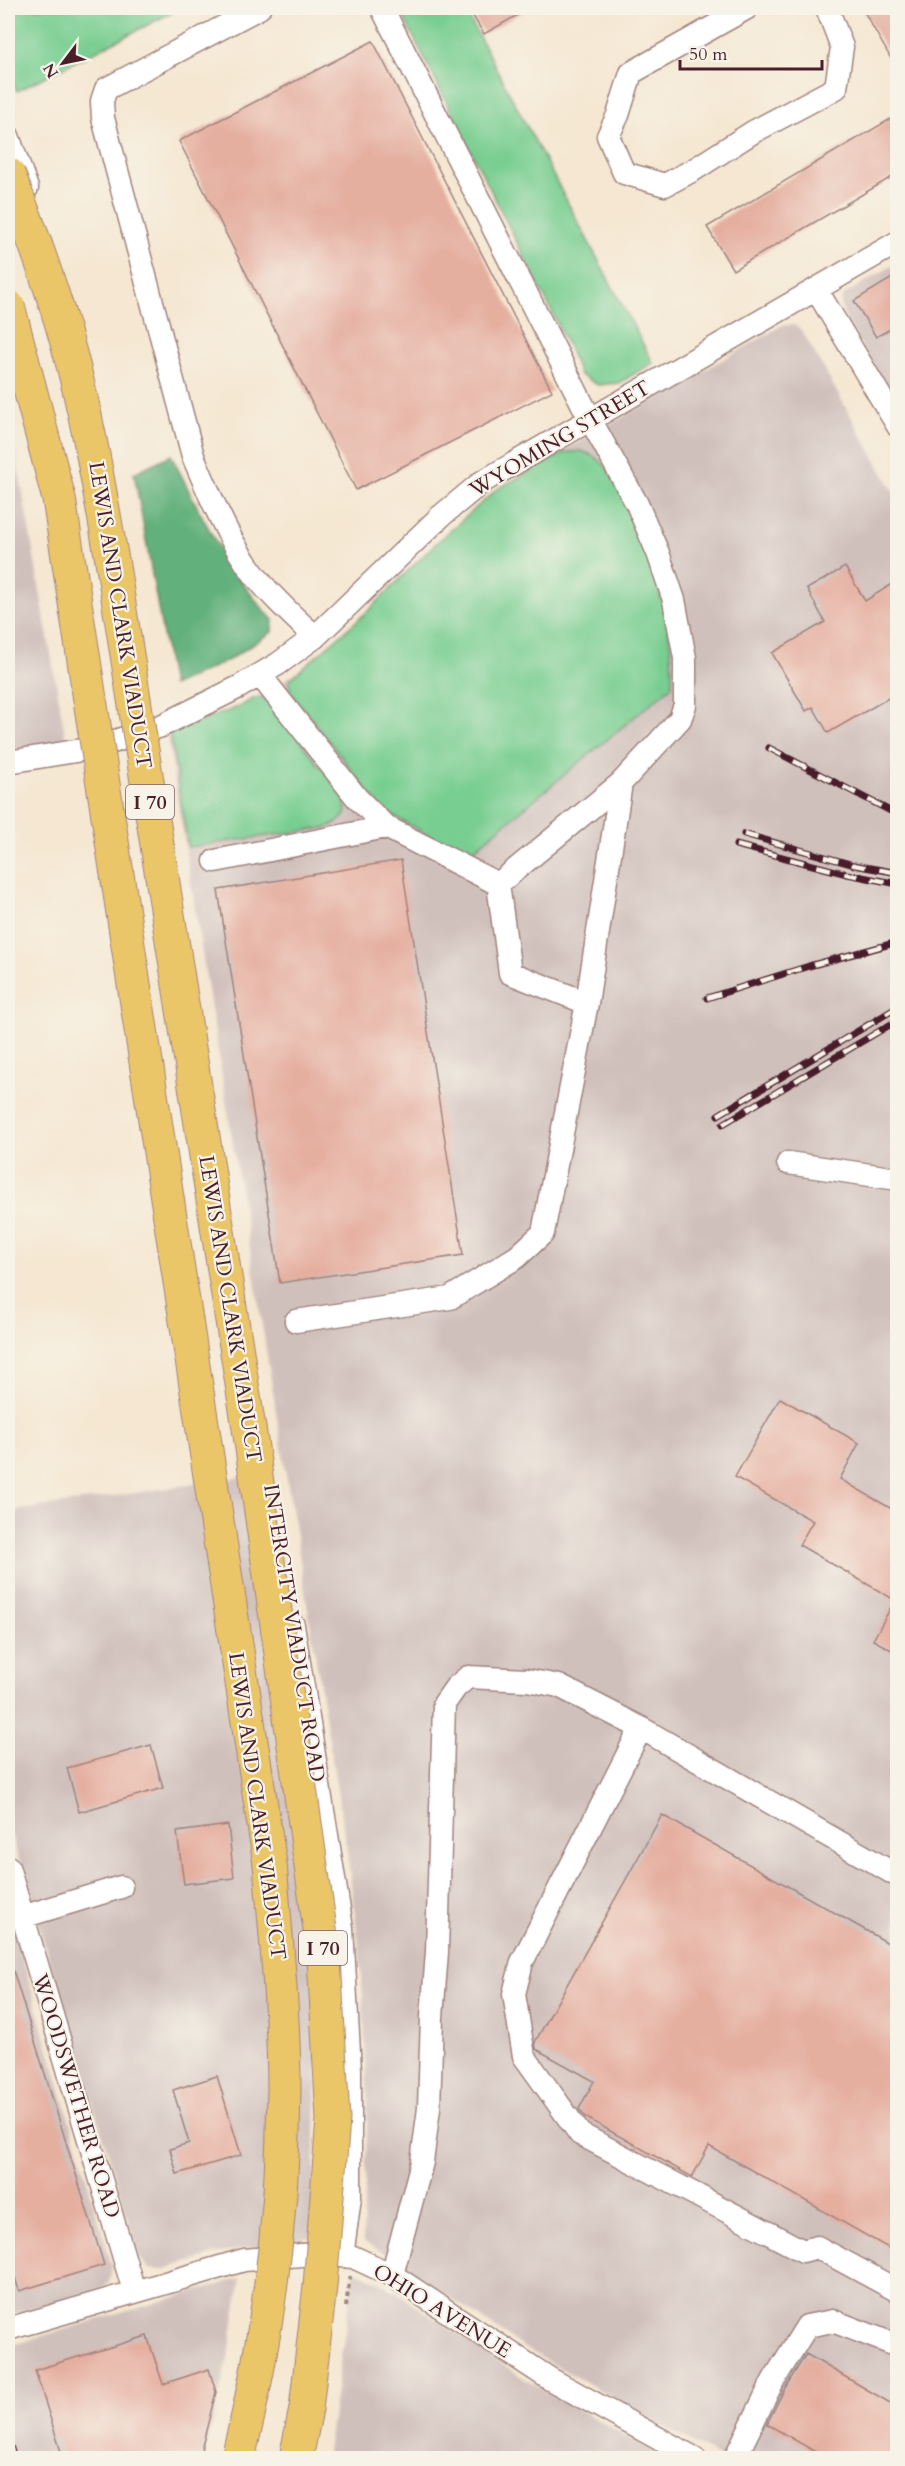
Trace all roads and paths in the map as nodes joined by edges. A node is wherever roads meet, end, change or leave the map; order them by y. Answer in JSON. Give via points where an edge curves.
{"nodes":[{"id":1,"x":259,"y":8,"type":"edge"},
{"id":2,"x":382,"y":8,"type":"edge"},
{"id":3,"x":747,"y":8,"type":"edge"},
{"id":4,"x":826,"y":8,"type":"edge"},
{"id":5,"x":8,"y":136,"type":"edge"},
{"id":6,"x":8,"y":174,"type":"edge"},
{"id":7,"x":897,"y":242,"type":"edge"},
{"id":8,"x":816,"y":289,"type":"junction"},
{"id":9,"x":8,"y":306,"type":"edge"},
{"id":10,"x":590,"y":419,"type":"junction"},
{"id":11,"x":897,"y":426,"type":"edge"},
{"id":12,"x":315,"y":638,"type":"junction"},
{"id":13,"x":260,"y":675,"type":"junction"},
{"id":14,"x":150,"y":729,"type":"junction"},
{"id":15,"x":8,"y":762,"type":"edge"},
{"id":16,"x":621,"y":783,"type":"junction"},
{"id":17,"x":386,"y":827,"type":"junction"},
{"id":18,"x":215,"y":861,"type":"dead end"},
{"id":19,"x":498,"y":884,"type":"junction"},
{"id":20,"x":587,"y":1003,"type":"junction"},
{"id":21,"x":788,"y":1162,"type":"dead end"},
{"id":22,"x":897,"y":1179,"type":"edge"},
{"id":23,"x":296,"y":1321,"type":"dead end"},
{"id":24,"x":641,"y":1728,"type":"junction"},
{"id":25,"x":8,"y":1867,"type":"edge"},
{"id":26,"x":897,"y":1876,"type":"edge"},
{"id":27,"x":121,"y":1887,"type":"dead end"},
{"id":28,"x":22,"y":1917,"type":"junction"},
{"id":29,"x":342,"y":2256,"type":"junction"},
{"id":30,"x":393,"y":2275,"type":"junction"},
{"id":31,"x":134,"y":2291,"type":"junction"},
{"id":32,"x":897,"y":2291,"type":"edge"},
{"id":33,"x":8,"y":2329,"type":"edge"},
{"id":34,"x":897,"y":2346,"type":"edge"},
{"id":35,"x":238,"y":2458,"type":"edge"},
{"id":36,"x":297,"y":2458,"type":"edge"},
{"id":37,"x":694,"y":2458,"type":"edge"},
{"id":38,"x":735,"y":2458,"type":"edge"}],
"edges":[{"from":1,"to":12,"type":"street","via":[[106,89],[103,118],[198,467],[246,563]]},
{"from":2,"to":10,"type":"street"},
{"from":3,"to":4,"type":"street","via":[[632,73],[608,136],[624,173],[665,185],[836,88],[842,47]]},
{"from":5,"to":14,"type":"street","name":"INTERCITY VIADUCT ROAD","via":[[55,262],[94,386],[118,506]]},
{"from":6,"to":36,"type":"highway","name":"LEWIS AND CLARK VIADUCT","number":"I 70","bridge":true,"via":[[32,232],[68,346],[92,447],[251,1441],[324,1958],[333,2119],[320,2286]]},
{"from":7,"to":8,"type":"street","name":"WYOMING STREET"},
{"from":8,"to":10,"type":"street","name":"WYOMING STREET"},
{"from":8,"to":11,"type":"street"},
{"from":9,"to":35,"type":"highway","name":"LEWIS AND CLARK VIADUCT","number":"I 70","bridge":true,"via":[[59,499],[270,1864],[284,2079],[280,2197],[254,2395]]},
{"from":10,"to":12,"type":"street","name":"WYOMING STREET","via":[[482,482],[441,516]]},
{"from":10,"to":16,"type":"street","via":[[637,504],[658,554],[674,600],[685,658],[685,705],[680,719]]},
{"from":12,"to":13,"type":"street","name":"WYOMING STREET"},
{"from":13,"to":14,"type":"street","name":"WYOMING STREET"},
{"from":13,"to":17,"type":"street","via":[[357,798]]},
{"from":14,"to":15,"type":"street","name":"WYOMING STREET","via":[[94,748]]},
{"from":14,"to":29,"type":"street","name":"INTERCITY VIADUCT ROAD","via":[[342,1928],[350,2070],[350,2197]]},
{"from":16,"to":19,"type":"street"},
{"from":16,"to":20,"type":"street"},
{"from":17,"to":18,"type":"street"},
{"from":17,"to":19,"type":"street"},
{"from":19,"to":20,"type":"street","via":[[510,973]]},
{"from":20,"to":23,"type":"street","via":[[543,1233],[517,1257],[450,1298]]},
{"from":21,"to":22,"type":"street"},
{"from":24,"to":26,"type":"street"},
{"from":24,"to":30,"type":"street","via":[[559,1686],[527,1680],[468,1677],[444,1704],[429,2108],[422,2162]]},
{"from":24,"to":32,"type":"street","via":[[522,1962],[514,1994],[524,2056],[580,2134],[803,2251],[817,2247]]},
{"from":25,"to":28,"type":"street","name":"WOODSWETHER ROAD"},
{"from":27,"to":28,"type":"street"},
{"from":28,"to":31,"type":"street","name":"WOODSWETHER ROAD"},
{"from":29,"to":30,"type":"street","name":"OHIO AVENUE"},
{"from":29,"to":31,"type":"street","name":"OHIO AVENUE","via":[[312,2254],[244,2260]]},
{"from":30,"to":37,"type":"street","name":"OHIO AVENUE","via":[[550,2379]]},
{"from":31,"to":33,"type":"street","name":"OHIO AVENUE"},
{"from":34,"to":38,"type":"street","via":[[833,2321],[807,2326],[773,2380]]}]}
